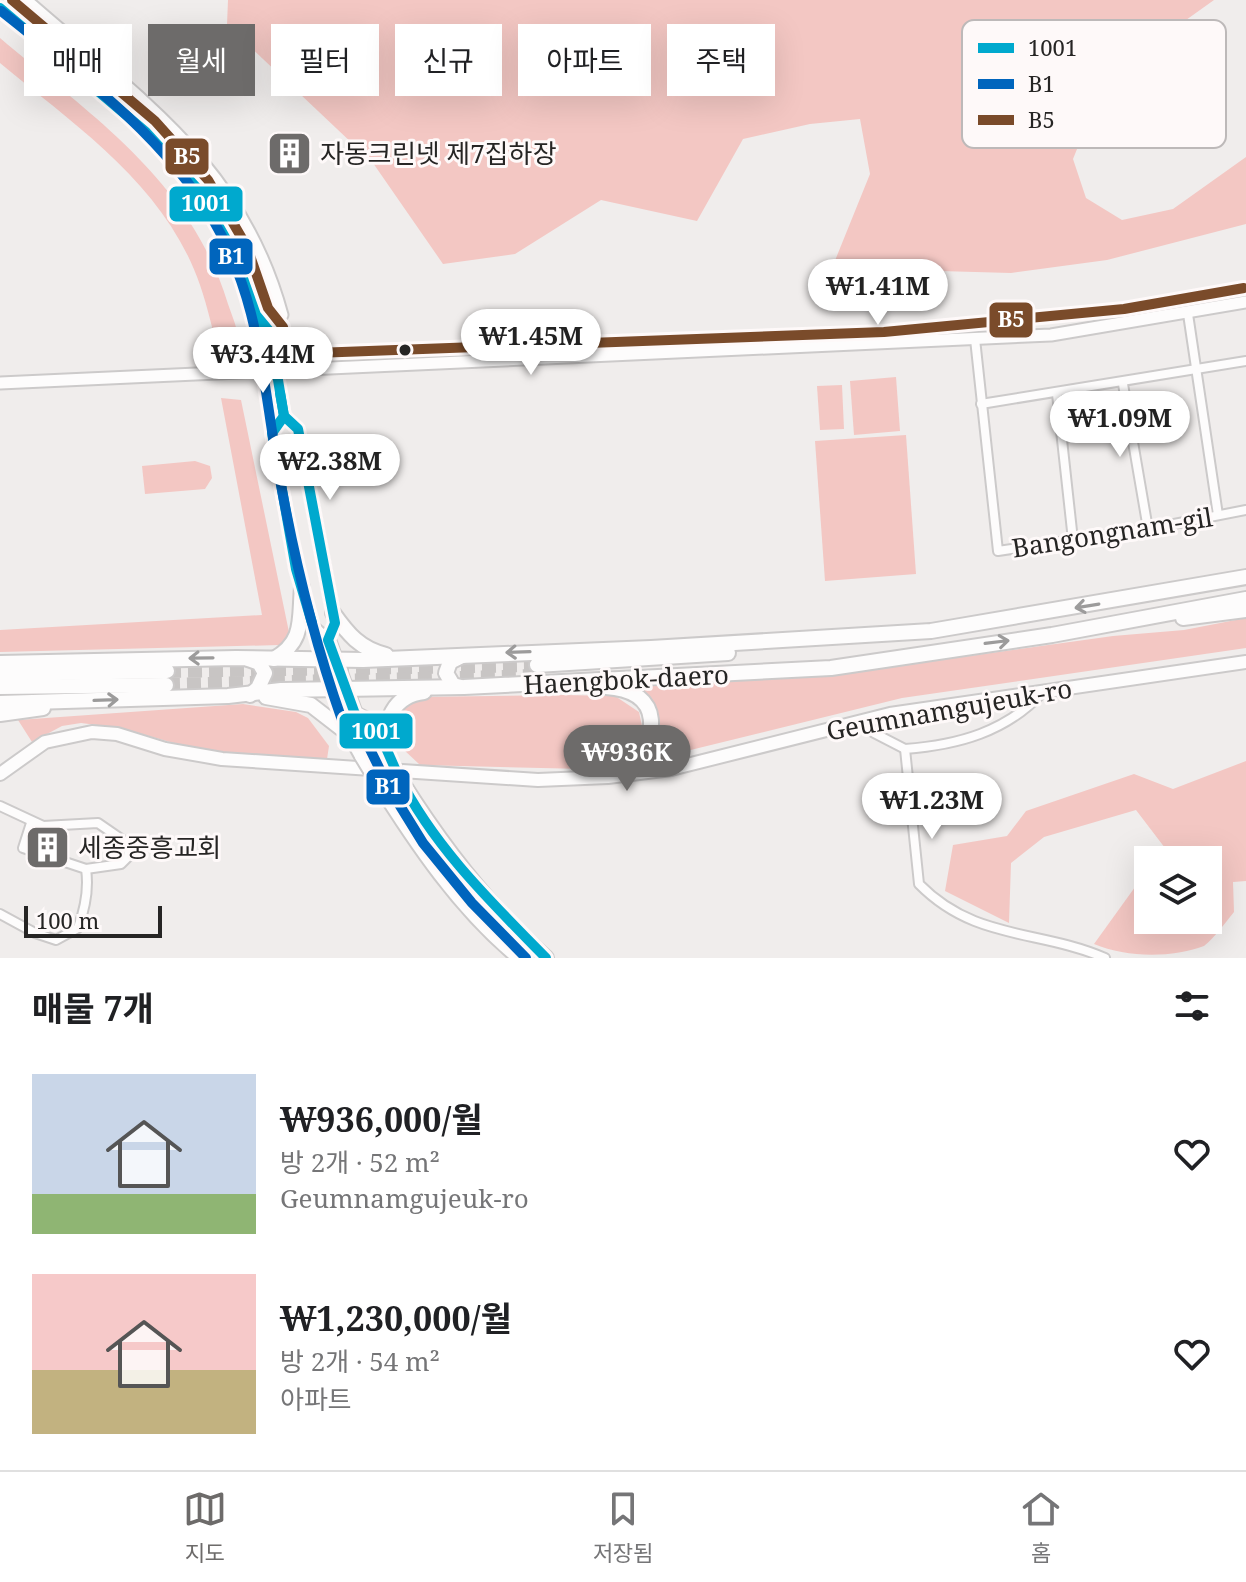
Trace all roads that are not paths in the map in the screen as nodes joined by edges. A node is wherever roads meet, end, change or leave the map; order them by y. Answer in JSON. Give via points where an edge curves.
{"nodes":[{"id":1,"x":26,"y":0,"type":"edge"},
{"id":2,"x":0,"y":8,"type":"edge"},
{"id":3,"x":1246,"y":302,"type":"edge"},
{"id":4,"x":1188,"y":314,"type":"junction"},
{"id":5,"x":270,"y":332,"type":"junction"},
{"id":6,"x":975,"y":339,"type":"junction"},
{"id":7,"x":1246,"y":361,"type":"edge"},
{"id":8,"x":277,"y":369,"type":"junction"},
{"id":9,"x":1196,"y":371,"type":"junction"},
{"id":10,"x":0,"y":383,"type":"edge"},
{"id":11,"x":1123,"y":384,"type":"junction"},
{"id":12,"x":1057,"y":394,"type":"junction"},
{"id":13,"x":981,"y":404,"type":"junction"},
{"id":14,"x":284,"y":416,"type":"junction"},
{"id":15,"x":1246,"y":510,"type":"edge"},
{"id":16,"x":1218,"y":515,"type":"junction"},
{"id":17,"x":1148,"y":529,"type":"junction"},
{"id":18,"x":1073,"y":540,"type":"junction"},
{"id":19,"x":1246,"y":568,"type":"edge"},
{"id":20,"x":1246,"y":577,"type":"edge"},
{"id":21,"x":302,"y":587,"type":"junction"},
{"id":22,"x":1139,"y":597,"type":"junction"},
{"id":23,"x":1246,"y":599,"type":"edge"},
{"id":24,"x":1246,"y":610,"type":"edge"},
{"id":25,"x":333,"y":613,"type":"junction"},
{"id":26,"x":1143,"y":620,"type":"junction"},
{"id":27,"x":931,"y":631,"type":"junction"},
{"id":28,"x":328,"y":640,"type":"junction"},
{"id":29,"x":919,"y":652,"type":"junction"},
{"id":30,"x":466,"y":655,"type":"junction"},
{"id":31,"x":244,"y":658,"type":"junction"},
{"id":32,"x":398,"y":658,"type":"junction"},
{"id":33,"x":273,"y":659,"type":"junction"},
{"id":34,"x":335,"y":659,"type":"junction"},
{"id":35,"x":1246,"y":662,"type":"edge"},
{"id":36,"x":0,"y":663,"type":"edge"},
{"id":37,"x":0,"y":674,"type":"edge"},
{"id":38,"x":557,"y":683,"type":"junction"},
{"id":39,"x":0,"y":687,"type":"edge"},
{"id":40,"x":464,"y":687,"type":"junction"},
{"id":41,"x":345,"y":688,"type":"junction"},
{"id":42,"x":1043,"y":692,"type":"junction"},
{"id":43,"x":249,"y":695,"type":"junction"},
{"id":44,"x":67,"y":701,"type":"junction"},
{"id":45,"x":0,"y":703,"type":"edge"},
{"id":46,"x":0,"y":714,"type":"edge"},
{"id":47,"x":355,"y":714,"type":"junction"},
{"id":48,"x":866,"y":720,"type":"junction"},
{"id":49,"x":351,"y":736,"type":"junction"},
{"id":50,"x":905,"y":749,"type":"junction"},
{"id":51,"x":386,"y":753,"type":"junction"},
{"id":52,"x":0,"y":774,"type":"edge"},
{"id":53,"x":626,"y":775,"type":"junction"},
{"id":54,"x":0,"y":806,"type":"edge"},
{"id":55,"x":31,"y":823,"type":"junction"},
{"id":56,"x":86,"y":869,"type":"junction"},
{"id":57,"x":0,"y":914,"type":"edge"},
{"id":58,"x":520,"y":958,"type":"edge"},
{"id":59,"x":546,"y":958,"type":"edge"},
{"id":60,"x":1105,"y":958,"type":"edge"}],
"edges":[{"from":1,"to":5,"type":"street","via":[[163,118],[219,181],[273,283],[282,315]]},
{"from":2,"to":5,"type":"street","via":[[146,132],[197,188],[234,253],[256,315]]},
{"from":3,"to":4,"type":"street"},
{"from":4,"to":6,"type":"street","via":[[1051,335]]},
{"from":4,"to":9,"type":"street"},
{"from":5,"to":8,"type":"street"},
{"from":6,"to":8,"type":"street"},
{"from":6,"to":13,"type":"street","name":"Bangongnam-gil"},
{"from":7,"to":9,"type":"street"},
{"from":8,"to":10,"type":"street"},
{"from":8,"to":14,"type":"street"},
{"from":9,"to":11,"type":"street"},
{"from":9,"to":16,"type":"street"},
{"from":11,"to":12,"type":"street"},
{"from":11,"to":17,"type":"street"},
{"from":12,"to":13,"type":"street"},
{"from":12,"to":18,"type":"street"},
{"from":13,"to":18,"type":"street","name":"Bangongnam-gil","via":[[998,551]]},
{"from":14,"to":21,"type":"street","via":[[272,433]]},
{"from":14,"to":25,"type":"street","via":[[298,429]]},
{"from":15,"to":16,"type":"street","name":"Bangongnam-gil"},
{"from":16,"to":17,"type":"street","name":"Bangongnam-gil"},
{"from":17,"to":18,"type":"street","name":"Bangongnam-gil"},
{"from":19,"to":22,"type":"highway"},
{"from":20,"to":22,"type":"highway","name":"Haengbok-daero"},
{"from":21,"to":28,"type":"street","via":[[313,627]]},
{"from":21,"to":33,"type":"highway","via":[[298,634],[291,649]]},
{"from":22,"to":27,"type":"highway","name":"Haengbok-daero","one_way":true},
{"from":23,"to":26,"type":"highway","name":"Haengbok-daero"},
{"from":24,"to":26,"type":"highway"},
{"from":25,"to":28,"type":"street"},
{"from":25,"to":32,"type":"highway","via":[[350,637],[370,651]]},
{"from":29,"to":26,"type":"highway","name":"Haengbok-daero","one_way":true},
{"from":27,"to":29,"type":"highway","via":[[538,670]]},
{"from":27,"to":30,"type":"highway","name":"Haengbok-daero","one_way":true},
{"from":28,"to":34,"type":"highway"},
{"from":29,"to":38,"type":"highway","name":"Haengbok-daero","via":[[831,668]]},
{"from":30,"to":32,"type":"highway","name":"Haengbok-daero"},
{"from":30,"to":40,"type":"highway","via":[[450,662],[446,673],[453,685]]},
{"from":31,"to":33,"type":"highway","name":"Haengbok-daero"},
{"from":31,"to":36,"type":"highway","name":"Haengbok-daero","one_way":true},
{"from":31,"to":43,"type":"highway","via":[[259,663],[265,673]]},
{"from":32,"to":34,"type":"highway","name":"Haengbok-daero"},
{"from":33,"to":34,"type":"highway","name":"Haengbok-daero"},
{"from":34,"to":41,"type":"highway"},
{"from":35,"to":42,"type":"main road","name":"Geumnamgujeuk-ro"},
{"from":37,"to":39,"type":"highway","via":[[166,678]]},
{"from":38,"to":40,"type":"highway","name":"Haengbok-daero"},
{"from":38,"to":53,"type":"highway","via":[[621,688],[643,703],[652,737]]},
{"from":40,"to":41,"type":"highway","name":"Haengbok-daero"},
{"from":40,"to":51,"type":"highway","via":[[400,700],[388,716]]},
{"from":41,"to":43,"type":"highway","name":"Haengbok-daero"},
{"from":41,"to":47,"type":"highway"},
{"from":42,"to":48,"type":"main road","name":"Geumnamgujeuk-ro"},
{"from":42,"to":50,"type":"street","via":[[990,731],[942,746]]},
{"from":44,"to":43,"type":"highway","name":"Haengbok-daero","one_way":true},
{"from":43,"to":49,"type":"highway","via":[[311,705]]},
{"from":44,"to":45,"type":"highway","name":"Haengbok-daero"},
{"from":44,"to":46,"type":"highway"},
{"from":47,"to":49,"type":"highway"},
{"from":47,"to":51,"type":"highway","via":[[373,723]]},
{"from":48,"to":50,"type":"street","via":[[883,740]]},
{"from":48,"to":53,"type":"main road","name":"Geumnamgujeuk-ro","via":[[671,769]]},
{"from":49,"to":58,"type":"highway","bridge":true,"via":[[416,843]]},
{"from":50,"to":60,"type":"street","via":[[919,884],[943,906],[982,927]]},
{"from":51,"to":59,"type":"highway","bridge":true,"via":[[444,846]]},
{"from":52,"to":53,"type":"main road","name":"Geumnamgujeuk-ro","via":[[45,742],[92,732],[237,761],[538,780]]},
{"from":54,"to":55,"type":"street"},
{"from":55,"to":56,"type":"street","via":[[23,848]]},
{"from":55,"to":56,"type":"street","via":[[98,823],[127,843],[129,856],[121,864]]},
{"from":56,"to":57,"type":"street","via":[[78,928],[56,940]]}]}
